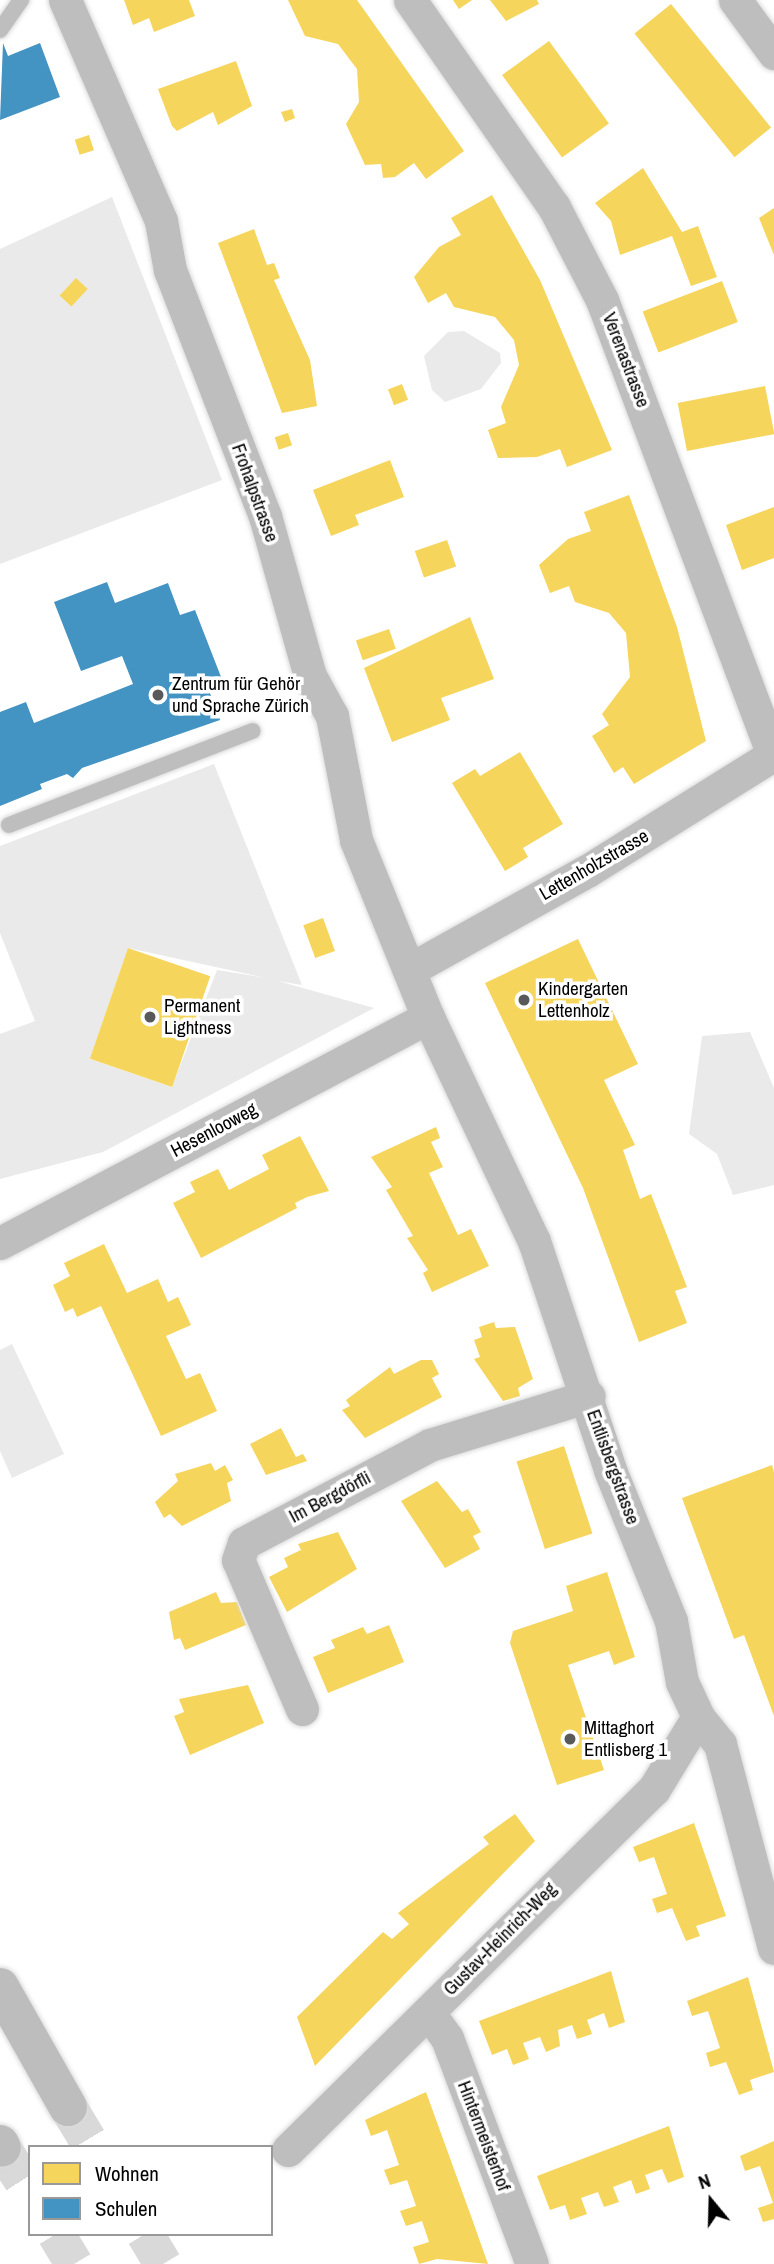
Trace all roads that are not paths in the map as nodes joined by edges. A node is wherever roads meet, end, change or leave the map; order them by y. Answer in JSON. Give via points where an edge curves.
{"nodes":[{"id":1,"x":21,"y":0,"type":"edge"},
{"id":2,"x":65,"y":0,"type":"edge"},
{"id":3,"x":410,"y":0,"type":"edge"},
{"id":4,"x":736,"y":0,"type":"edge"},
{"id":5,"x":0,"y":30,"type":"edge"},
{"id":6,"x":774,"y":53,"type":"edge"},
{"id":7,"x":253,"y":731,"type":"dead end"},
{"id":8,"x":774,"y":754,"type":"edge"},
{"id":9,"x":9,"y":825,"type":"dead end"},
{"id":10,"x":419,"y":994,"type":"junction"},
{"id":11,"x":0,"y":1243,"type":"edge"},
{"id":12,"x":589,"y":1396,"type":"junction"},
{"id":13,"x":302,"y":1709,"type":"dead end"},
{"id":14,"x":698,"y":1717,"type":"junction"},
{"id":15,"x":774,"y":1948,"type":"edge"},
{"id":16,"x":0,"y":1987,"type":"edge"},
{"id":17,"x":428,"y":2012,"type":"junction"},
{"id":18,"x":68,"y":2107,"type":"tunnel mouth"},
{"id":19,"x":288,"y":2150,"type":"dead end"},
{"id":20,"x":532,"y":2264,"type":"edge"}],
"edges":[{"from":1,"to":5,"type":"lane"},
{"from":2,"to":10,"type":"street","name":"Frohalpstrasse","via":[[110,115],[133,148],[161,221],[170,270],[265,516],[310,676],[332,716],[356,840]]},
{"from":3,"to":8,"type":"street","name":"Verenastrasse","via":[[554,207],[602,300]]},
{"from":4,"to":6,"type":"street"},
{"from":7,"to":9,"type":"lane"},
{"from":8,"to":10,"type":"street","name":"Lettenholzstrasse","via":[[587,871]]},
{"from":10,"to":11,"type":"street","name":"Hesenlooweg"},
{"from":10,"to":12,"type":"street","name":"Entlisbergstrasse","via":[[534,1241]]},
{"from":12,"to":13,"type":"street","name":"Im Bergdörfli","via":[[430,1445],[244,1543],[237,1560]]},
{"from":12,"to":14,"type":"street","name":"Entlisbergstrasse","via":[[610,1470],[671,1620],[681,1678]]},
{"from":14,"to":15,"type":"street","name":"Entlisbergstrasse","via":[[720,1744],[737,1796],[757,1901]]},
{"from":14,"to":17,"type":"street","name":"Gustav-Heinrich-Weg","via":[[654,1789]]},
{"from":16,"to":18,"type":"highway"},
{"from":17,"to":19,"type":"street","name":"Gustav-Heinrich-Weg"},
{"from":17,"to":20,"type":"street","name":"Hintermeisterhof","via":[[447,2038]]}]}
